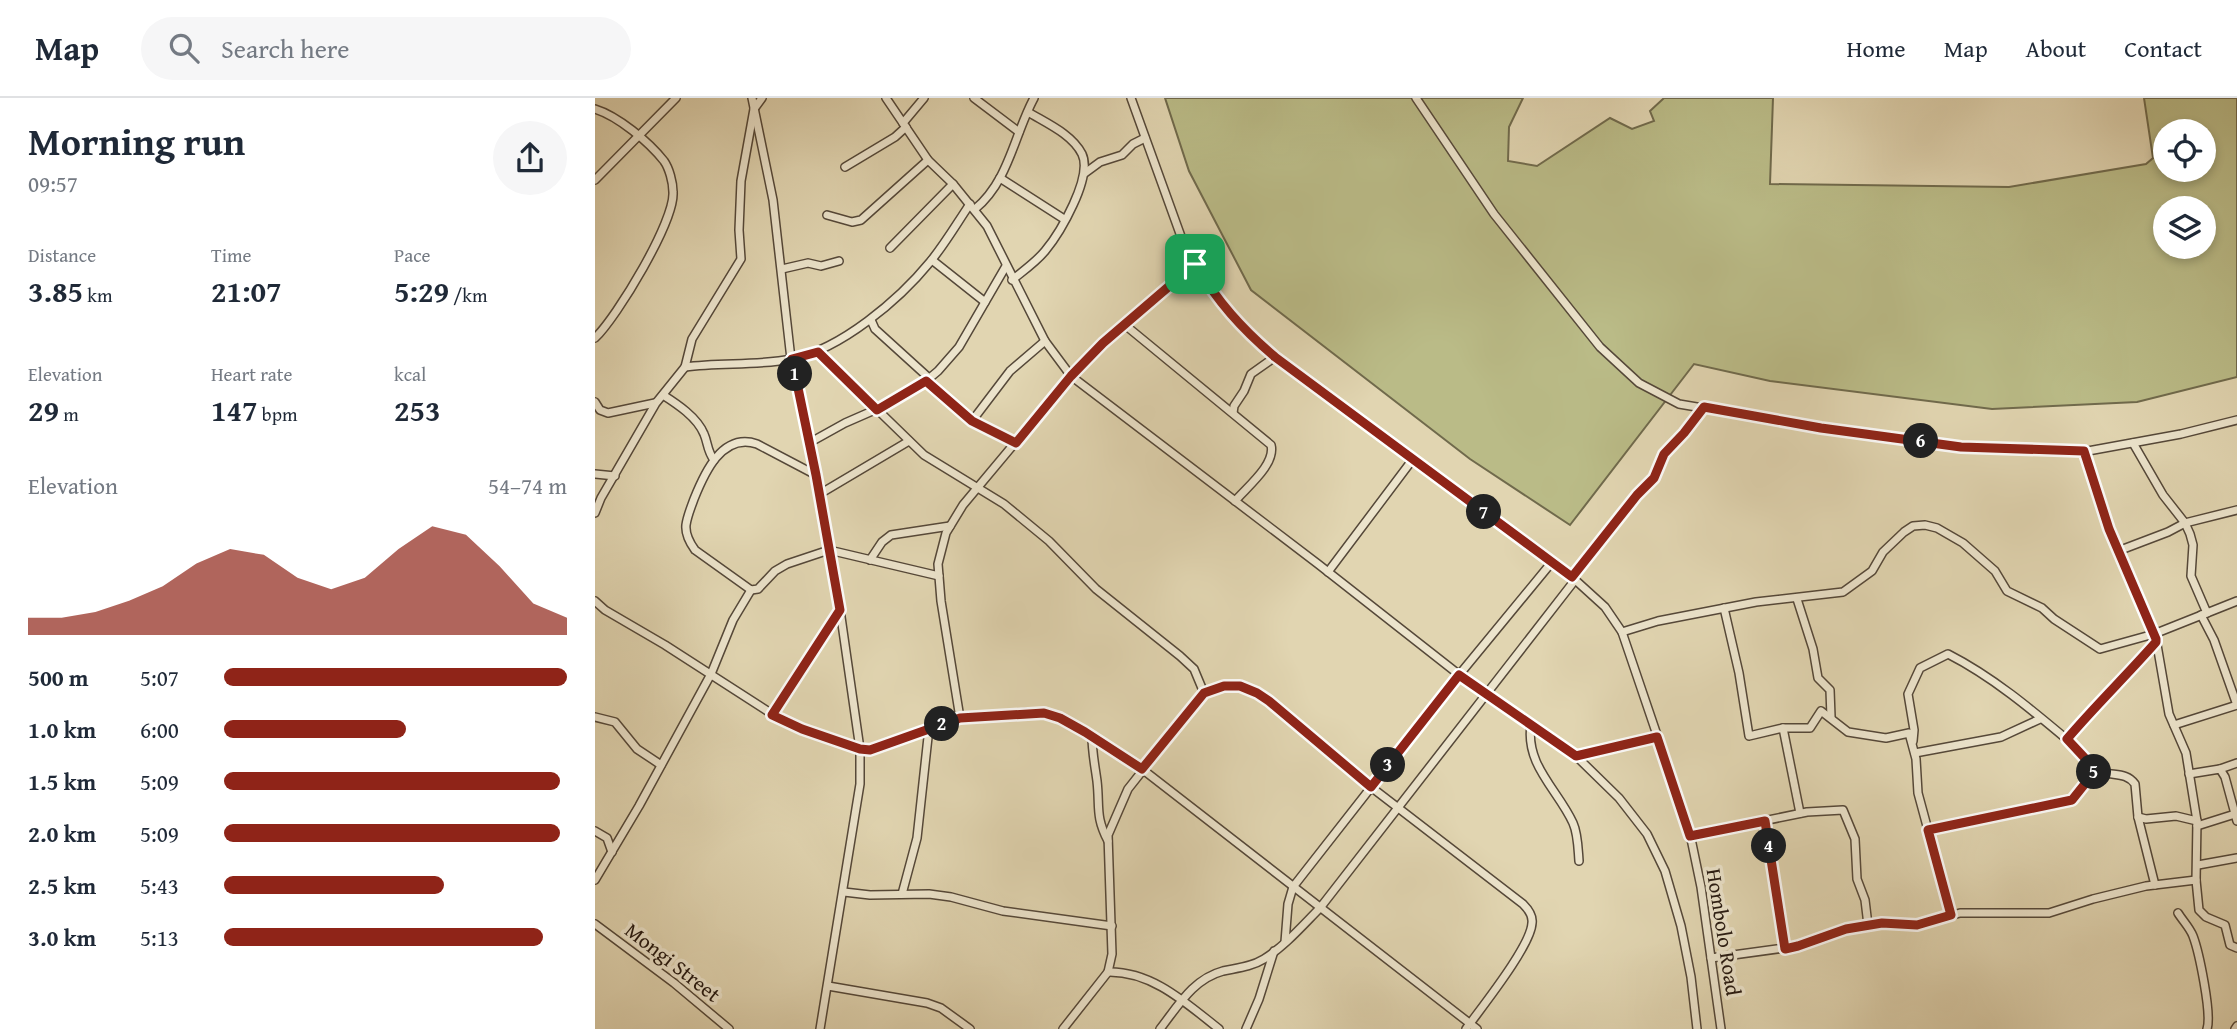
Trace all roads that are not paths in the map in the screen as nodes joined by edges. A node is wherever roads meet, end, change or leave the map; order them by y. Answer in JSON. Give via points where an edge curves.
{"nodes":[{"id":1,"x":676,"y":98,"type":"edge"},
{"id":2,"x":752,"y":98,"type":"edge"},
{"id":3,"x":762,"y":98,"type":"edge"},
{"id":4,"x":879,"y":98,"type":"edge"},
{"id":5,"x":923,"y":98,"type":"edge"},
{"id":6,"x":974,"y":98,"type":"edge"},
{"id":7,"x":1034,"y":98,"type":"edge"},
{"id":8,"x":1131,"y":98,"type":"edge"},
{"id":9,"x":1416,"y":98,"type":"edge"},
{"id":10,"x":888,"y":101,"type":"edge"},
{"id":11,"x":595,"y":109,"type":"edge"},
{"id":12,"x":754,"y":109,"type":"junction"},
{"id":13,"x":1028,"y":112,"type":"junction"},
{"id":14,"x":904,"y":125,"type":"junction"},
{"id":15,"x":1019,"y":132,"type":"junction"},
{"id":16,"x":638,"y":137,"type":"junction"},
{"id":17,"x":1145,"y":138,"type":"junction"},
{"id":18,"x":928,"y":160,"type":"junction"},
{"id":19,"x":845,"y":167,"type":"dead end"},
{"id":20,"x":1085,"y":173,"type":"junction"},
{"id":21,"x":1000,"y":178,"type":"junction"},
{"id":22,"x":595,"y":180,"type":"edge"},
{"id":23,"x":953,"y":184,"type":"junction"},
{"id":24,"x":972,"y":206,"type":"junction"},
{"id":25,"x":827,"y":215,"type":"dead end"},
{"id":26,"x":1064,"y":219,"type":"junction"},
{"id":27,"x":890,"y":248,"type":"dead end"},
{"id":28,"x":932,"y":260,"type":"junction"},
{"id":29,"x":839,"y":261,"type":"dead end"},
{"id":30,"x":1195,"y":264,"type":"junction"},
{"id":31,"x":1006,"y":266,"type":"junction"},
{"id":32,"x":782,"y":269,"type":"junction"},
{"id":33,"x":1012,"y":280,"type":"junction"},
{"id":34,"x":985,"y":302,"type":"junction"},
{"id":35,"x":871,"y":320,"type":"junction"},
{"id":36,"x":1125,"y":325,"type":"junction"},
{"id":37,"x":595,"y":338,"type":"edge"},
{"id":38,"x":1045,"y":341,"type":"junction"},
{"id":39,"x":818,"y":352,"type":"junction"},
{"id":40,"x":1275,"y":357,"type":"junction"},
{"id":41,"x":792,"y":359,"type":"junction"},
{"id":42,"x":685,"y":367,"type":"junction"},
{"id":43,"x":1071,"y":376,"type":"junction"},
{"id":44,"x":927,"y":379,"type":"junction"},
{"id":45,"x":663,"y":395,"type":"junction"},
{"id":46,"x":595,"y":402,"type":"edge"},
{"id":47,"x":656,"y":403,"type":"junction"},
{"id":48,"x":1704,"y":407,"type":"junction"},
{"id":49,"x":631,"y":410,"type":"junction"},
{"id":50,"x":877,"y":410,"type":"junction"},
{"id":51,"x":1233,"y":413,"type":"junction"},
{"id":52,"x":2237,"y":420,"type":"edge"},
{"id":53,"x":645,"y":421,"type":"junction"},
{"id":54,"x":972,"y":421,"type":"junction"},
{"id":55,"x":909,"y":441,"type":"junction"},
{"id":56,"x":810,"y":443,"type":"junction"},
{"id":57,"x":1016,"y":443,"type":"junction"},
{"id":58,"x":2133,"y":443,"type":"junction"},
{"id":59,"x":2084,"y":451,"type":"junction"},
{"id":60,"x":1413,"y":459,"type":"junction"},
{"id":61,"x":714,"y":460,"type":"junction"},
{"id":62,"x":595,"y":474,"type":"edge"},
{"id":63,"x":816,"y":475,"type":"junction"},
{"id":64,"x":615,"y":476,"type":"junction"},
{"id":65,"x":977,"y":489,"type":"junction"},
{"id":66,"x":818,"y":495,"type":"junction"},
{"id":67,"x":598,"y":500,"type":"edge"},
{"id":68,"x":1235,"y":501,"type":"junction"},
{"id":69,"x":2237,"y":510,"type":"edge"},
{"id":70,"x":595,"y":513,"type":"edge"},
{"id":71,"x":2185,"y":523,"type":"junction"},
{"id":72,"x":950,"y":526,"type":"junction"},
{"id":73,"x":829,"y":550,"type":"junction"},
{"id":74,"x":2117,"y":551,"type":"junction"},
{"id":75,"x":870,"y":560,"type":"junction"},
{"id":76,"x":1552,"y":562,"type":"junction"},
{"id":77,"x":1328,"y":572,"type":"junction"},
{"id":78,"x":939,"y":576,"type":"junction"},
{"id":79,"x":1573,"y":578,"type":"junction"},
{"id":80,"x":751,"y":590,"type":"junction"},
{"id":81,"x":1797,"y":599,"type":"junction"},
{"id":82,"x":595,"y":601,"type":"edge"},
{"id":83,"x":2237,"y":601,"type":"edge"},
{"id":84,"x":595,"y":607,"type":"edge"},
{"id":85,"x":1724,"y":608,"type":"junction"},
{"id":86,"x":605,"y":610,"type":"junction"},
{"id":87,"x":840,"y":610,"type":"junction"},
{"id":88,"x":2204,"y":614,"type":"junction"},
{"id":89,"x":1622,"y":632,"type":"junction"},
{"id":90,"x":2155,"y":638,"type":"junction"},
{"id":91,"x":711,"y":674,"type":"junction"},
{"id":92,"x":1459,"y":675,"type":"junction"},
{"id":93,"x":1204,"y":693,"type":"junction"},
{"id":94,"x":1485,"y":695,"type":"junction"},
{"id":95,"x":2237,"y":705,"type":"edge"},
{"id":96,"x":772,"y":715,"type":"junction"},
{"id":97,"x":595,"y":717,"type":"edge"},
{"id":98,"x":1831,"y":717,"type":"junction"},
{"id":99,"x":960,"y":718,"type":"junction"},
{"id":100,"x":2040,"y":719,"type":"junction"},
{"id":101,"x":1531,"y":725,"type":"junction"},
{"id":102,"x":2174,"y":725,"type":"junction"},
{"id":103,"x":929,"y":728,"type":"junction"},
{"id":104,"x":1783,"y":728,"type":"junction"},
{"id":105,"x":1092,"y":736,"type":"junction"},
{"id":106,"x":1657,"y":737,"type":"junction"},
{"id":107,"x":2067,"y":739,"type":"junction"},
{"id":108,"x":1913,"y":741,"type":"junction"},
{"id":109,"x":860,"y":749,"type":"junction"},
{"id":110,"x":1915,"y":753,"type":"junction"},
{"id":111,"x":1576,"y":756,"type":"junction"},
{"id":112,"x":2237,"y":763,"type":"edge"},
{"id":113,"x":661,"y":765,"type":"junction"},
{"id":114,"x":2220,"y":768,"type":"junction"},
{"id":115,"x":1142,"y":769,"type":"junction"},
{"id":116,"x":2096,"y":770,"type":"junction"},
{"id":117,"x":2189,"y":774,"type":"junction"},
{"id":118,"x":1371,"y":787,"type":"junction"},
{"id":119,"x":1398,"y":807,"type":"junction"},
{"id":120,"x":1800,"y":813,"type":"junction"},
{"id":121,"x":2138,"y":817,"type":"junction"},
{"id":122,"x":2236,"y":818,"type":"edge"},
{"id":123,"x":1765,"y":821,"type":"junction"},
{"id":124,"x":2197,"y":823,"type":"junction"},
{"id":125,"x":1928,"y":830,"type":"junction"},
{"id":126,"x":595,"y":831,"type":"edge"},
{"id":127,"x":1690,"y":836,"type":"junction"},
{"id":128,"x":1108,"y":842,"type":"junction"},
{"id":129,"x":612,"y":852,"type":"junction"},
{"id":130,"x":2237,"y":858,"type":"edge"},
{"id":131,"x":1579,"y":860,"type":"dead end"},
{"id":132,"x":2198,"y":865,"type":"junction"},
{"id":133,"x":595,"y":880,"type":"edge"},
{"id":134,"x":2196,"y":880,"type":"junction"},
{"id":135,"x":2155,"y":885,"type":"junction"},
{"id":136,"x":1293,"y":887,"type":"junction"},
{"id":137,"x":843,"y":892,"type":"junction"},
{"id":138,"x":902,"y":894,"type":"junction"},
{"id":139,"x":1320,"y":908,"type":"junction"},
{"id":140,"x":2178,"y":913,"type":"dead end"},
{"id":141,"x":1951,"y":915,"type":"junction"},
{"id":142,"x":595,"y":924,"type":"edge"},
{"id":143,"x":1868,"y":925,"type":"junction"},
{"id":144,"x":1112,"y":926,"type":"junction"},
{"id":145,"x":1285,"y":942,"type":"junction"},
{"id":146,"x":2237,"y":948,"type":"edge"},
{"id":147,"x":1785,"y":949,"type":"junction"},
{"id":148,"x":1274,"y":951,"type":"junction"},
{"id":149,"x":1711,"y":958,"type":"junction"},
{"id":150,"x":1108,"y":972,"type":"junction"},
{"id":151,"x":828,"y":986,"type":"junction"},
{"id":152,"x":1182,"y":1000,"type":"junction"},
{"id":153,"x":1471,"y":1027,"type":"edge"},
{"id":154,"x":729,"y":1029,"type":"edge"},
{"id":155,"x":820,"y":1029,"type":"edge"},
{"id":156,"x":970,"y":1029,"type":"edge"},
{"id":157,"x":1063,"y":1029,"type":"edge"},
{"id":158,"x":1160,"y":1029,"type":"edge"},
{"id":159,"x":1219,"y":1029,"type":"edge"},
{"id":160,"x":1246,"y":1029,"type":"edge"},
{"id":161,"x":1697,"y":1029,"type":"edge"},
{"id":162,"x":1721,"y":1029,"type":"edge"},
{"id":163,"x":2207,"y":1029,"type":"edge"}],
"edges":[{"from":1,"to":16,"type":"street"},
{"from":2,"to":12,"type":"street"},
{"from":3,"to":12,"type":"street"},
{"from":4,"to":10,"type":"street"},
{"from":5,"to":14,"type":"street"},
{"from":6,"to":15,"type":"street"},
{"from":7,"to":13,"type":"street"},
{"from":8,"to":17,"type":"street","name":"Hombolo Road"},
{"from":9,"to":48,"type":"street","via":[[1494,214],[1600,347],[1639,383],[1679,404]]},
{"from":10,"to":14,"type":"street"},
{"from":11,"to":16,"type":"street","via":[[611,115]]},
{"from":12,"to":32,"type":"street"},
{"from":12,"to":42,"type":"street","via":[[741,181],[741,259],[692,340]]},
{"from":13,"to":15,"type":"street"},
{"from":13,"to":20,"type":"street","via":[[1075,143],[1084,158]]},
{"from":14,"to":18,"type":"street"},
{"from":14,"to":19,"type":"street","via":[[895,137]]},
{"from":15,"to":21,"type":"street"},
{"from":16,"to":22,"type":"street"},
{"from":16,"to":37,"type":"street","via":[[665,162],[674,191],[672,205],[625,298]]},
{"from":17,"to":20,"type":"street"},
{"from":17,"to":30,"type":"street","name":"Hombolo Road","via":[[1172,216]]},
{"from":18,"to":23,"type":"street"},
{"from":18,"to":25,"type":"street","via":[[861,220]]},
{"from":20,"to":26,"type":"street"},
{"from":21,"to":24,"type":"street","via":[[988,197]]},
{"from":21,"to":26,"type":"street"},
{"from":23,"to":24,"type":"street"},
{"from":23,"to":27,"type":"street"},
{"from":24,"to":28,"type":"street"},
{"from":24,"to":31,"type":"street","via":[[999,246]]},
{"from":26,"to":33,"type":"street","via":[[1045,251]]},
{"from":28,"to":34,"type":"street"},
{"from":28,"to":35,"type":"street"},
{"from":29,"to":32,"type":"street"},
{"from":30,"to":36,"type":"street"},
{"from":30,"to":40,"type":"street","name":"Hombolo Road","via":[[1223,307]]},
{"from":31,"to":33,"type":"street"},
{"from":31,"to":34,"type":"street"},
{"from":32,"to":41,"type":"street"},
{"from":33,"to":38,"type":"street"},
{"from":34,"to":44,"type":"street","via":[[959,347]]},
{"from":35,"to":39,"type":"street"},
{"from":35,"to":44,"type":"street"},
{"from":36,"to":43,"type":"street"},
{"from":36,"to":51,"type":"street"},
{"from":38,"to":43,"type":"street"},
{"from":38,"to":54,"type":"street","via":[[1010,371]]},
{"from":39,"to":41,"type":"street"},
{"from":39,"to":50,"type":"street"},
{"from":40,"to":51,"type":"street","via":[[1251,374]]},
{"from":40,"to":60,"type":"street","name":"Hombolo Road"},
{"from":41,"to":42,"type":"street"},
{"from":41,"to":56,"type":"street"},
{"from":42,"to":45,"type":"street"},
{"from":43,"to":57,"type":"street"},
{"from":43,"to":68,"type":"street"},
{"from":44,"to":50,"type":"street"},
{"from":44,"to":54,"type":"street"},
{"from":45,"to":47,"type":"street"},
{"from":45,"to":61,"type":"street","via":[[702,430]]},
{"from":46,"to":49,"type":"street","via":[[604,412]]},
{"from":47,"to":49,"type":"street"},
{"from":47,"to":53,"type":"street"},
{"from":48,"to":59,"type":"street","via":[[1961,447]]},
{"from":48,"to":79,"type":"street"},
{"from":49,"to":53,"type":"street"},
{"from":50,"to":55,"type":"street"},
{"from":50,"to":56,"type":"street"},
{"from":51,"to":68,"type":"street","via":[[1272,449],[1263,468]]},
{"from":52,"to":58,"type":"street"},
{"from":53,"to":64,"type":"street"},
{"from":54,"to":57,"type":"street"},
{"from":55,"to":65,"type":"street"},
{"from":55,"to":66,"type":"street"},
{"from":56,"to":63,"type":"street"},
{"from":57,"to":65,"type":"street"},
{"from":58,"to":59,"type":"street"},
{"from":58,"to":71,"type":"street"},
{"from":59,"to":74,"type":"street"},
{"from":60,"to":76,"type":"street","name":"Hombolo Road"},
{"from":60,"to":77,"type":"street"},
{"from":61,"to":63,"type":"street","via":[[736,443],[749,442]]},
{"from":61,"to":80,"type":"street","via":[[689,512],[688,538],[695,550]]},
{"from":62,"to":64,"type":"street"},
{"from":63,"to":66,"type":"street"},
{"from":64,"to":67,"type":"street"},
{"from":65,"to":72,"type":"street"},
{"from":65,"to":93,"type":"street","via":[[1024,520],[1096,589],[1180,656]]},
{"from":66,"to":73,"type":"street"},
{"from":67,"to":70,"type":"street"},
{"from":68,"to":77,"type":"street"},
{"from":69,"to":71,"type":"street"},
{"from":71,"to":74,"type":"street"},
{"from":71,"to":88,"type":"street","via":[[2192,538],[2193,583]]},
{"from":72,"to":75,"type":"street","via":[[891,536]]},
{"from":72,"to":78,"type":"street","via":[[938,564]]},
{"from":73,"to":75,"type":"street"},
{"from":73,"to":80,"type":"street","via":[[786,564]]},
{"from":73,"to":87,"type":"street"},
{"from":74,"to":90,"type":"street"},
{"from":75,"to":78,"type":"street"},
{"from":76,"to":79,"type":"street","name":"Hombolo Road"},
{"from":76,"to":92,"type":"street"},
{"from":77,"to":92,"type":"street"},
{"from":78,"to":99,"type":"street"},
{"from":79,"to":89,"type":"street","name":"Hombolo Road","via":[[1605,607]]},
{"from":79,"to":94,"type":"street"},
{"from":80,"to":91,"type":"street"},
{"from":81,"to":85,"type":"street"},
{"from":81,"to":90,"type":"street","via":[[1853,587],[1904,532],[1925,525],[1963,543],[1995,570],[2007,591],[2041,607],[2100,649]]},
{"from":81,"to":98,"type":"street","via":[[1818,678],[1830,690]]},
{"from":82,"to":86,"type":"street"},
{"from":83,"to":88,"type":"street"},
{"from":84,"to":86,"type":"street"},
{"from":85,"to":89,"type":"street"},
{"from":85,"to":104,"type":"street","via":[[1749,736]]},
{"from":86,"to":91,"type":"street"},
{"from":87,"to":96,"type":"street"},
{"from":87,"to":109,"type":"street"},
{"from":88,"to":90,"type":"street"},
{"from":88,"to":95,"type":"street"},
{"from":89,"to":106,"type":"street","name":"Hombolo Road"},
{"from":90,"to":102,"type":"street"},
{"from":90,"to":107,"type":"street"},
{"from":91,"to":96,"type":"street"},
{"from":91,"to":113,"type":"street"},
{"from":92,"to":94,"type":"street"},
{"from":92,"to":118,"type":"street"},
{"from":93,"to":115,"type":"street"},
{"from":93,"to":118,"type":"street","via":[[1224,686],[1257,693]]},
{"from":94,"to":101,"type":"street"},
{"from":94,"to":119,"type":"street"},
{"from":95,"to":102,"type":"street"},
{"from":96,"to":109,"type":"street"},
{"from":97,"to":113,"type":"street","via":[[621,726],[637,749]]},
{"from":98,"to":104,"type":"street","via":[[1821,711],[1810,728]]},
{"from":98,"to":108,"type":"street","via":[[1848,732],[1886,738],[1907,732]]},
{"from":99,"to":103,"type":"street"},
{"from":99,"to":105,"type":"street","via":[[1044,713]]},
{"from":100,"to":107,"type":"street"},
{"from":100,"to":108,"type":"street","via":[[2020,700],[1948,654],[1920,667],[1908,694]]},
{"from":100,"to":110,"type":"street","via":[[2001,737]]},
{"from":101,"to":111,"type":"street"},
{"from":101,"to":131,"type":"street","via":[[1535,761],[1572,821]]},
{"from":102,"to":117,"type":"street"},
{"from":103,"to":109,"type":"street","via":[[870,750]]},
{"from":103,"to":138,"type":"street","via":[[917,838]]},
{"from":104,"to":120,"type":"street"},
{"from":105,"to":115,"type":"street"},
{"from":105,"to":128,"type":"street","via":[[1097,815]]},
{"from":106,"to":111,"type":"street"},
{"from":106,"to":127,"type":"street","name":"Hombolo Road"},
{"from":107,"to":116,"type":"street"},
{"from":108,"to":110,"type":"street"},
{"from":109,"to":137,"type":"street","via":[[860,783]]},
{"from":110,"to":125,"type":"street","via":[[1918,793]]},
{"from":111,"to":161,"type":"street","via":[[1619,798],[1657,851],[1681,926]]},
{"from":112,"to":114,"type":"street"},
{"from":113,"to":129,"type":"street"},
{"from":114,"to":117,"type":"street"},
{"from":114,"to":122,"type":"street"},
{"from":115,"to":128,"type":"street","via":[[1128,789]]},
{"from":115,"to":136,"type":"street"},
{"from":116,"to":121,"type":"street","via":[[2132,779]]},
{"from":116,"to":125,"type":"street","via":[[2072,800]]},
{"from":117,"to":124,"type":"street"},
{"from":118,"to":119,"type":"street"},
{"from":118,"to":136,"type":"street"},
{"from":119,"to":139,"type":"street"},
{"from":119,"to":153,"type":"street","via":[[1531,915],[1524,945]]},
{"from":120,"to":123,"type":"street"},
{"from":120,"to":143,"type":"street","via":[[1843,810],[1855,839],[1857,879]]},
{"from":121,"to":124,"type":"street","via":[[2176,816]]},
{"from":121,"to":135,"type":"street"},
{"from":122,"to":124,"type":"street"},
{"from":123,"to":127,"type":"street"},
{"from":123,"to":147,"type":"street"},
{"from":124,"to":132,"type":"street"},
{"from":125,"to":141,"type":"street"},
{"from":126,"to":129,"type":"street","via":[[607,838]]},
{"from":127,"to":149,"type":"street","name":"Hombolo Road"},
{"from":128,"to":144,"type":"street"},
{"from":129,"to":133,"type":"street"},
{"from":130,"to":132,"type":"street"},
{"from":132,"to":134,"type":"street"},
{"from":134,"to":135,"type":"street"},
{"from":134,"to":146,"type":"street","via":[[2202,914],[2225,925],[2230,945]]},
{"from":135,"to":141,"type":"street","via":[[2049,913]]},
{"from":136,"to":139,"type":"street"},
{"from":136,"to":145,"type":"street"},
{"from":137,"to":138,"type":"street"},
{"from":137,"to":151,"type":"street"},
{"from":138,"to":144,"type":"street","via":[[929,894],[1003,911]]},
{"from":139,"to":145,"type":"street"},
{"from":139,"to":153,"type":"street"},
{"from":140,"to":163,"type":"street","via":[[2194,938],[2208,1005]]},
{"from":141,"to":143,"type":"street","via":[[1917,925]]},
{"from":142,"to":154,"type":"street","name":"Mongi Street"},
{"from":143,"to":147,"type":"street"},
{"from":144,"to":150,"type":"street"},
{"from":145,"to":148,"type":"street"},
{"from":147,"to":149,"type":"street"},
{"from":148,"to":152,"type":"street","via":[[1257,963],[1209,976]]},
{"from":148,"to":160,"type":"street"},
{"from":149,"to":162,"type":"street","name":"Hombolo Road"},
{"from":150,"to":152,"type":"street","via":[[1141,976]]},
{"from":150,"to":157,"type":"street"},
{"from":151,"to":155,"type":"street"},
{"from":151,"to":156,"type":"street","via":[[927,1003]]},
{"from":152,"to":158,"type":"street"},
{"from":152,"to":159,"type":"street"}]}
